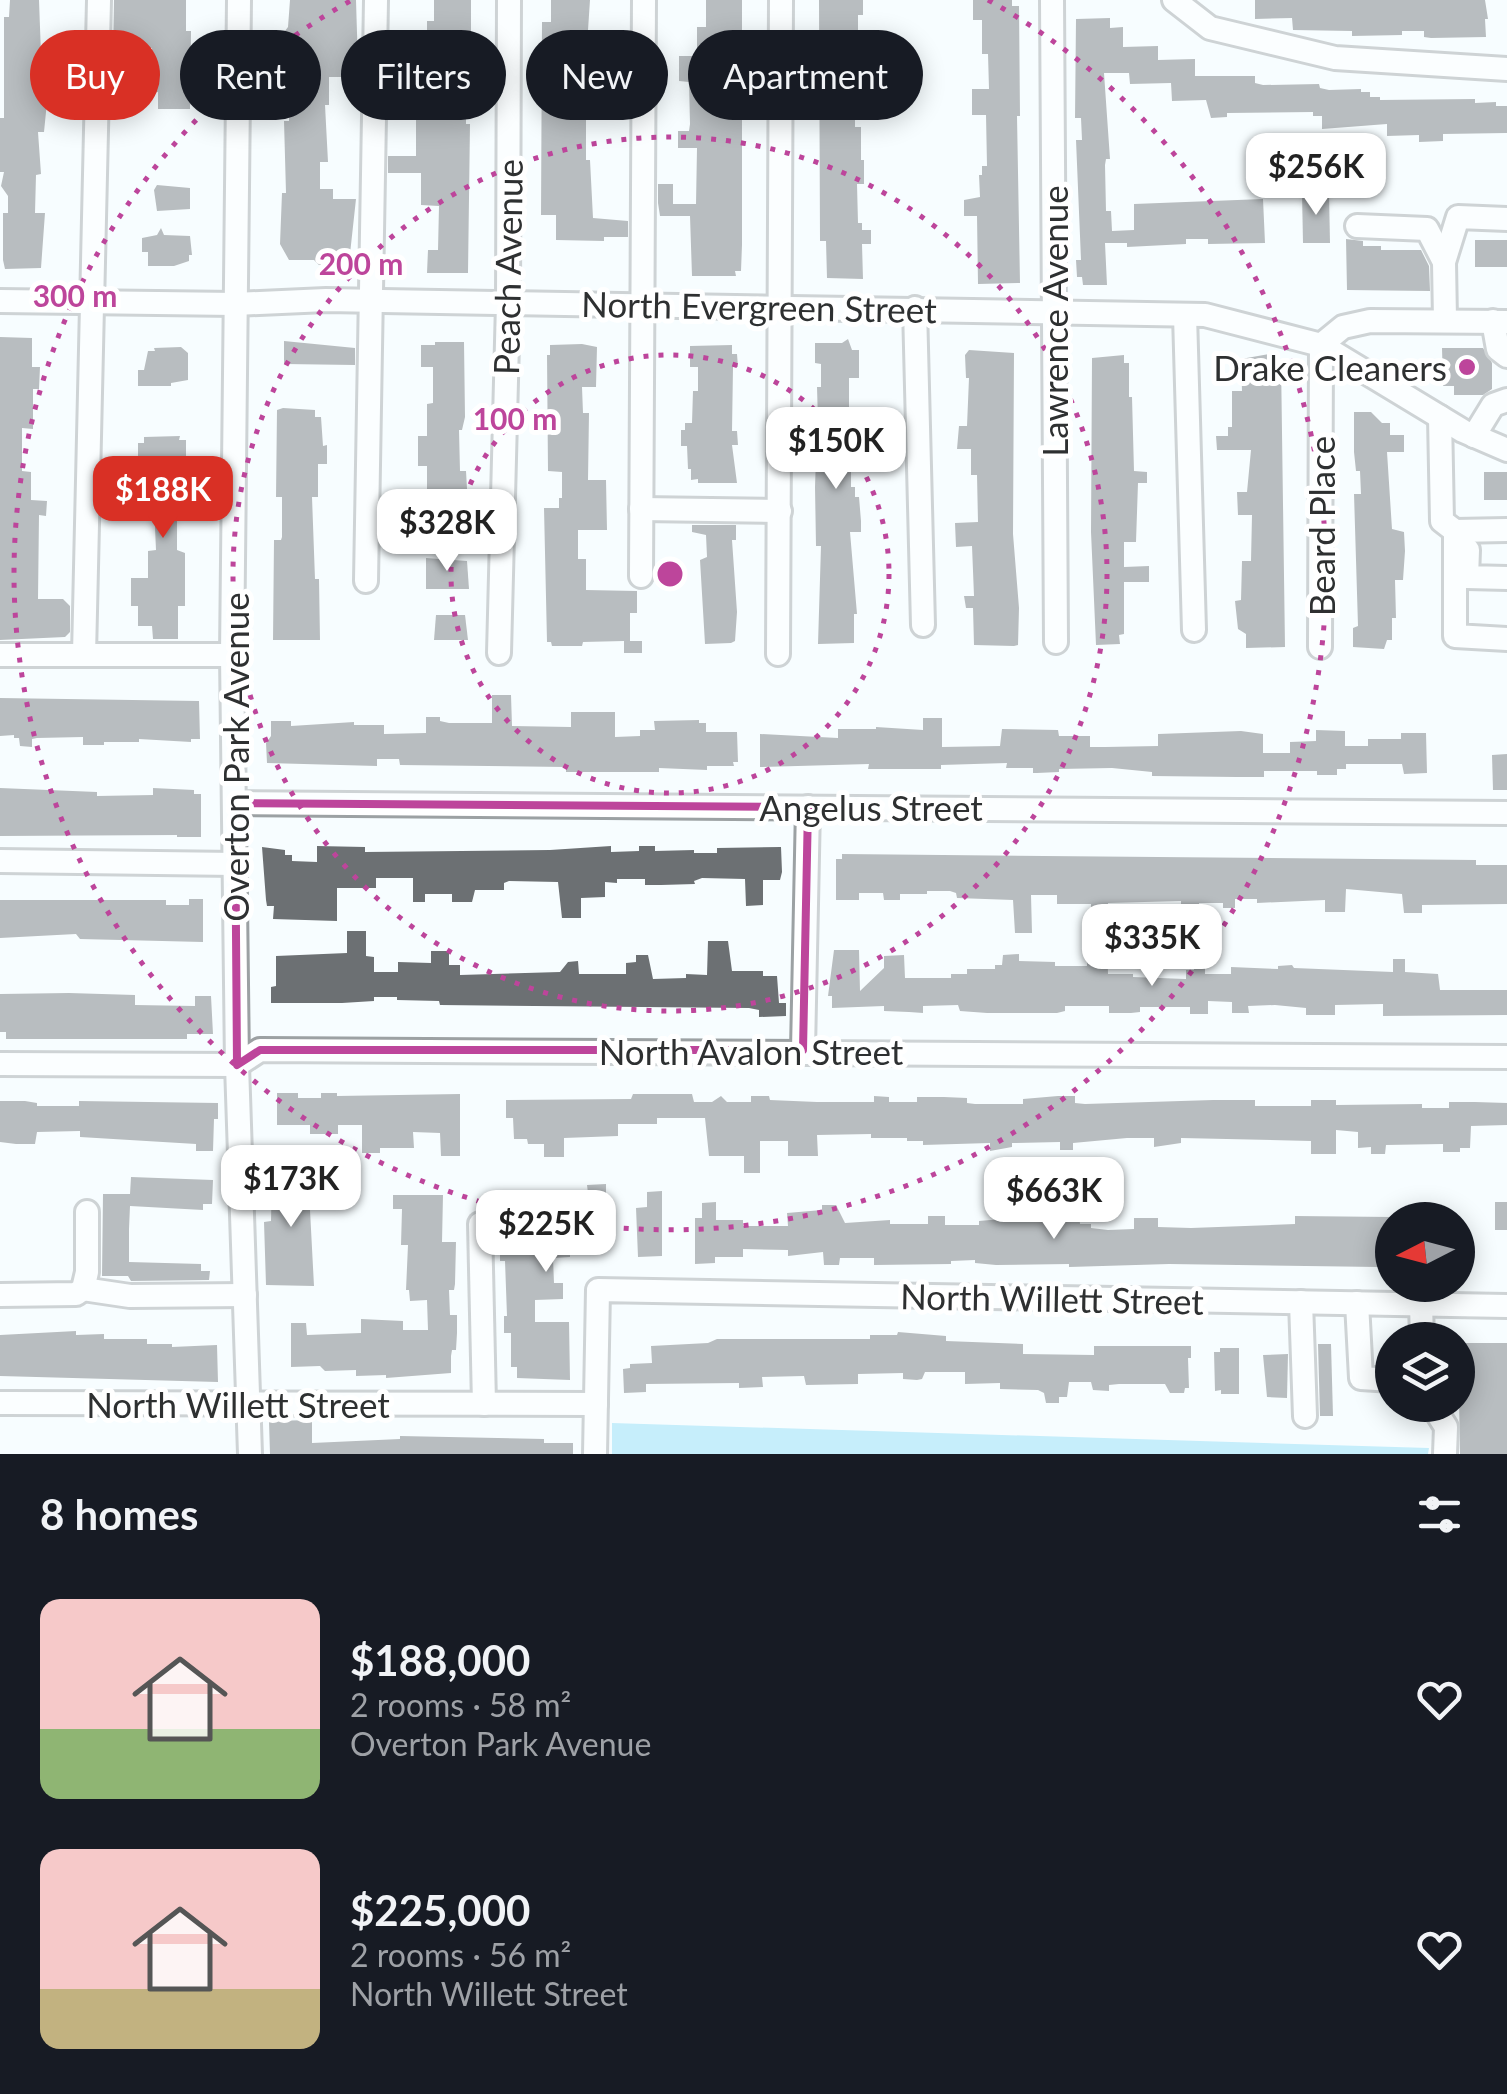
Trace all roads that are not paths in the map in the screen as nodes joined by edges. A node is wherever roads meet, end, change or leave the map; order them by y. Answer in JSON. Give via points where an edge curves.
{"nodes":[{"id":1,"x":99,"y":0,"type":"edge"},
{"id":2,"x":239,"y":0,"type":"edge"},
{"id":3,"x":376,"y":0,"type":"edge"},
{"id":4,"x":508,"y":0,"type":"edge"},
{"id":5,"x":644,"y":0,"type":"edge"},
{"id":6,"x":781,"y":0,"type":"edge"},
{"id":7,"x":1052,"y":0,"type":"edge"},
{"id":8,"x":1174,"y":0,"type":"edge"},
{"id":9,"x":1507,"y":69,"type":"edge"},
{"id":10,"x":1507,"y":219,"type":"edge"},
{"id":11,"x":1358,"y":226,"type":"dead end"},
{"id":12,"x":1444,"y":262,"type":"junction"},
{"id":13,"x":0,"y":301,"type":"edge"},
{"id":14,"x":373,"y":301,"type":"junction"},
{"id":15,"x":508,"y":303,"type":"junction"},
{"id":16,"x":90,"y":304,"type":"junction"},
{"id":17,"x":236,"y":304,"type":"junction"},
{"id":18,"x":643,"y":304,"type":"junction"},
{"id":19,"x":782,"y":306,"type":"junction"},
{"id":20,"x":915,"y":308,"type":"junction"},
{"id":21,"x":1054,"y":311,"type":"junction"},
{"id":22,"x":1184,"y":315,"type":"junction"},
{"id":23,"x":1445,"y":320,"type":"junction"},
{"id":24,"x":1500,"y":321,"type":"edge"},
{"id":25,"x":1321,"y":345,"type":"junction"},
{"id":26,"x":1507,"y":356,"type":"edge"},
{"id":27,"x":1507,"y":400,"type":"edge"},
{"id":28,"x":1440,"y":417,"type":"junction"},
{"id":29,"x":1474,"y":436,"type":"junction"},
{"id":30,"x":1507,"y":450,"type":"edge"},
{"id":31,"x":641,"y":509,"type":"junction"},
{"id":32,"x":780,"y":511,"type":"junction"},
{"id":33,"x":1507,"y":530,"type":"edge"},
{"id":34,"x":1461,"y":531,"type":"junction"},
{"id":35,"x":641,"y":576,"type":"dead end"},
{"id":36,"x":1507,"y":578,"type":"edge"},
{"id":37,"x":366,"y":582,"type":"dead end"},
{"id":38,"x":923,"y":626,"type":"dead end"},
{"id":39,"x":1194,"y":630,"type":"dead end"},
{"id":40,"x":1507,"y":639,"type":"edge"},
{"id":41,"x":1056,"y":642,"type":"dead end"},
{"id":42,"x":1320,"y":647,"type":"dead end"},
{"id":43,"x":499,"y":654,"type":"dead end"},
{"id":44,"x":778,"y":654,"type":"dead end"},
{"id":45,"x":0,"y":655,"type":"edge"},
{"id":46,"x":84,"y":655,"type":"junction"},
{"id":47,"x":232,"y":655,"type":"junction"},
{"id":48,"x":235,"y":802,"type":"junction"},
{"id":49,"x":808,"y":807,"type":"junction"},
{"id":50,"x":1507,"y":812,"type":"edge"},
{"id":51,"x":0,"y":861,"type":"edge"},
{"id":52,"x":236,"y":864,"type":"junction"},
{"id":53,"x":802,"y":1050,"type":"junction"},
{"id":54,"x":1507,"y":1057,"type":"edge"},
{"id":55,"x":0,"y":1064,"type":"edge"},
{"id":56,"x":237,"y":1065,"type":"junction"},
{"id":57,"x":87,"y":1212,"type":"dead end"},
{"id":58,"x":480,"y":1224,"type":"dead end"},
{"id":59,"x":83,"y":1290,"type":"junction"},
{"id":60,"x":0,"y":1294,"type":"edge"},
{"id":61,"x":245,"y":1295,"type":"junction"},
{"id":62,"x":1301,"y":1302,"type":"junction"},
{"id":63,"x":1358,"y":1303,"type":"junction"},
{"id":64,"x":1421,"y":1304,"type":"junction"},
{"id":65,"x":1507,"y":1306,"type":"edge"},
{"id":66,"x":1422,"y":1322,"type":"edge"},
{"id":67,"x":1375,"y":1379,"type":"edge"},
{"id":68,"x":0,"y":1403,"type":"edge"},
{"id":69,"x":249,"y":1404,"type":"junction"},
{"id":70,"x":484,"y":1404,"type":"junction"},
{"id":71,"x":596,"y":1404,"type":"junction"},
{"id":72,"x":1305,"y":1416,"type":"dead end"},
{"id":73,"x":1443,"y":1422,"type":"edge"},
{"id":74,"x":250,"y":1454,"type":"edge"},
{"id":75,"x":595,"y":1454,"type":"edge"},
{"id":76,"x":1445,"y":1454,"type":"edge"}],
"edges":[{"from":1,"to":16,"type":"street"},
{"from":2,"to":17,"type":"street","name":"Overton Park Avenue"},
{"from":3,"to":14,"type":"street"},
{"from":4,"to":15,"type":"street","name":"Peach Avenue"},
{"from":5,"to":18,"type":"street"},
{"from":6,"to":19,"type":"street"},
{"from":7,"to":21,"type":"street","name":"Lawrence Avenue"},
{"from":8,"to":9,"type":"street","via":[[1210,28],[1335,58]]},
{"from":10,"to":12,"type":"street","via":[[1458,217]]},
{"from":11,"to":12,"type":"street","via":[[1426,230]]},
{"from":12,"to":23,"type":"street"},
{"from":13,"to":16,"type":"street","name":"North Evergreen Street"},
{"from":14,"to":15,"type":"street","name":"North Evergreen Street"},
{"from":14,"to":17,"type":"street","name":"North Evergreen Street"},
{"from":14,"to":37,"type":"street"},
{"from":15,"to":18,"type":"street","name":"North Evergreen Street"},
{"from":15,"to":43,"type":"street","name":"Peach Avenue"},
{"from":16,"to":17,"type":"street","name":"North Evergreen Street"},
{"from":16,"to":46,"type":"street"},
{"from":17,"to":47,"type":"street","name":"Overton Park Avenue"},
{"from":18,"to":19,"type":"street","name":"North Evergreen Street"},
{"from":18,"to":31,"type":"street"},
{"from":19,"to":20,"type":"street","name":"North Evergreen Street"},
{"from":19,"to":32,"type":"street"},
{"from":20,"to":21,"type":"street","name":"North Evergreen Street"},
{"from":20,"to":38,"type":"street"},
{"from":21,"to":22,"type":"street","name":"North Evergreen Street"},
{"from":21,"to":41,"type":"street","name":"Lawrence Avenue"},
{"from":22,"to":25,"type":"street","name":"North Evergreen Street"},
{"from":22,"to":39,"type":"street"},
{"from":23,"to":24,"type":"street"},
{"from":23,"to":25,"type":"street","via":[[1343,327]]},
{"from":24,"to":26,"type":"street","via":[[1498,349]]},
{"from":25,"to":28,"type":"street","name":"North Evergreen Street"},
{"from":25,"to":42,"type":"street","name":"Beard Place"},
{"from":27,"to":29,"type":"street","via":[[1493,405]]},
{"from":28,"to":29,"type":"street","name":"North Evergreen Street"},
{"from":28,"to":34,"type":"street","via":[[1442,521]]},
{"from":29,"to":30,"type":"street","name":"North Evergreen Street"},
{"from":31,"to":32,"type":"street"},
{"from":31,"to":35,"type":"street"},
{"from":32,"to":44,"type":"street"},
{"from":33,"to":34,"type":"street"},
{"from":34,"to":36,"type":"street","via":[[1467,577]]},
{"from":34,"to":40,"type":"street","via":[[1455,636]]},
{"from":45,"to":46,"type":"street"},
{"from":46,"to":47,"type":"street"},
{"from":47,"to":48,"type":"street","name":"Overton Park Avenue"},
{"from":48,"to":49,"type":"street","name":"Angelus Street"},
{"from":48,"to":52,"type":"street","name":"Overton Park Avenue"},
{"from":49,"to":50,"type":"street","name":"Angelus Street"},
{"from":49,"to":53,"type":"street"},
{"from":51,"to":52,"type":"street"},
{"from":52,"to":56,"type":"street","name":"Overton Park Avenue"},
{"from":53,"to":54,"type":"street","name":"North Avalon Street"},
{"from":53,"to":56,"type":"street","name":"North Avalon Street","via":[[260,1050]]},
{"from":55,"to":56,"type":"street","name":"North Avalon Street"},
{"from":56,"to":61,"type":"street","name":"Overton Park Avenue"},
{"from":57,"to":59,"type":"street"},
{"from":58,"to":70,"type":"street"},
{"from":59,"to":60,"type":"street"},
{"from":59,"to":61,"type":"street"},
{"from":61,"to":69,"type":"street","name":"Overton Park Avenue"},
{"from":62,"to":63,"type":"street","name":"North Willett Street"},
{"from":62,"to":71,"type":"street","name":"North Willett Street","via":[[598,1290]]},
{"from":62,"to":72,"type":"street"},
{"from":63,"to":64,"type":"street","name":"North Willett Street"},
{"from":63,"to":67,"type":"street","via":[[1361,1378]]},
{"from":64,"to":65,"type":"street","name":"North Willett Street"},
{"from":64,"to":66,"type":"street"},
{"from":68,"to":69,"type":"street","name":"North Willett Street"},
{"from":69,"to":70,"type":"street","name":"North Willett Street"},
{"from":69,"to":74,"type":"street","name":"Overton Park Avenue"},
{"from":70,"to":71,"type":"street","name":"North Willett Street"},
{"from":71,"to":75,"type":"street"},
{"from":73,"to":76,"type":"street"}]}
